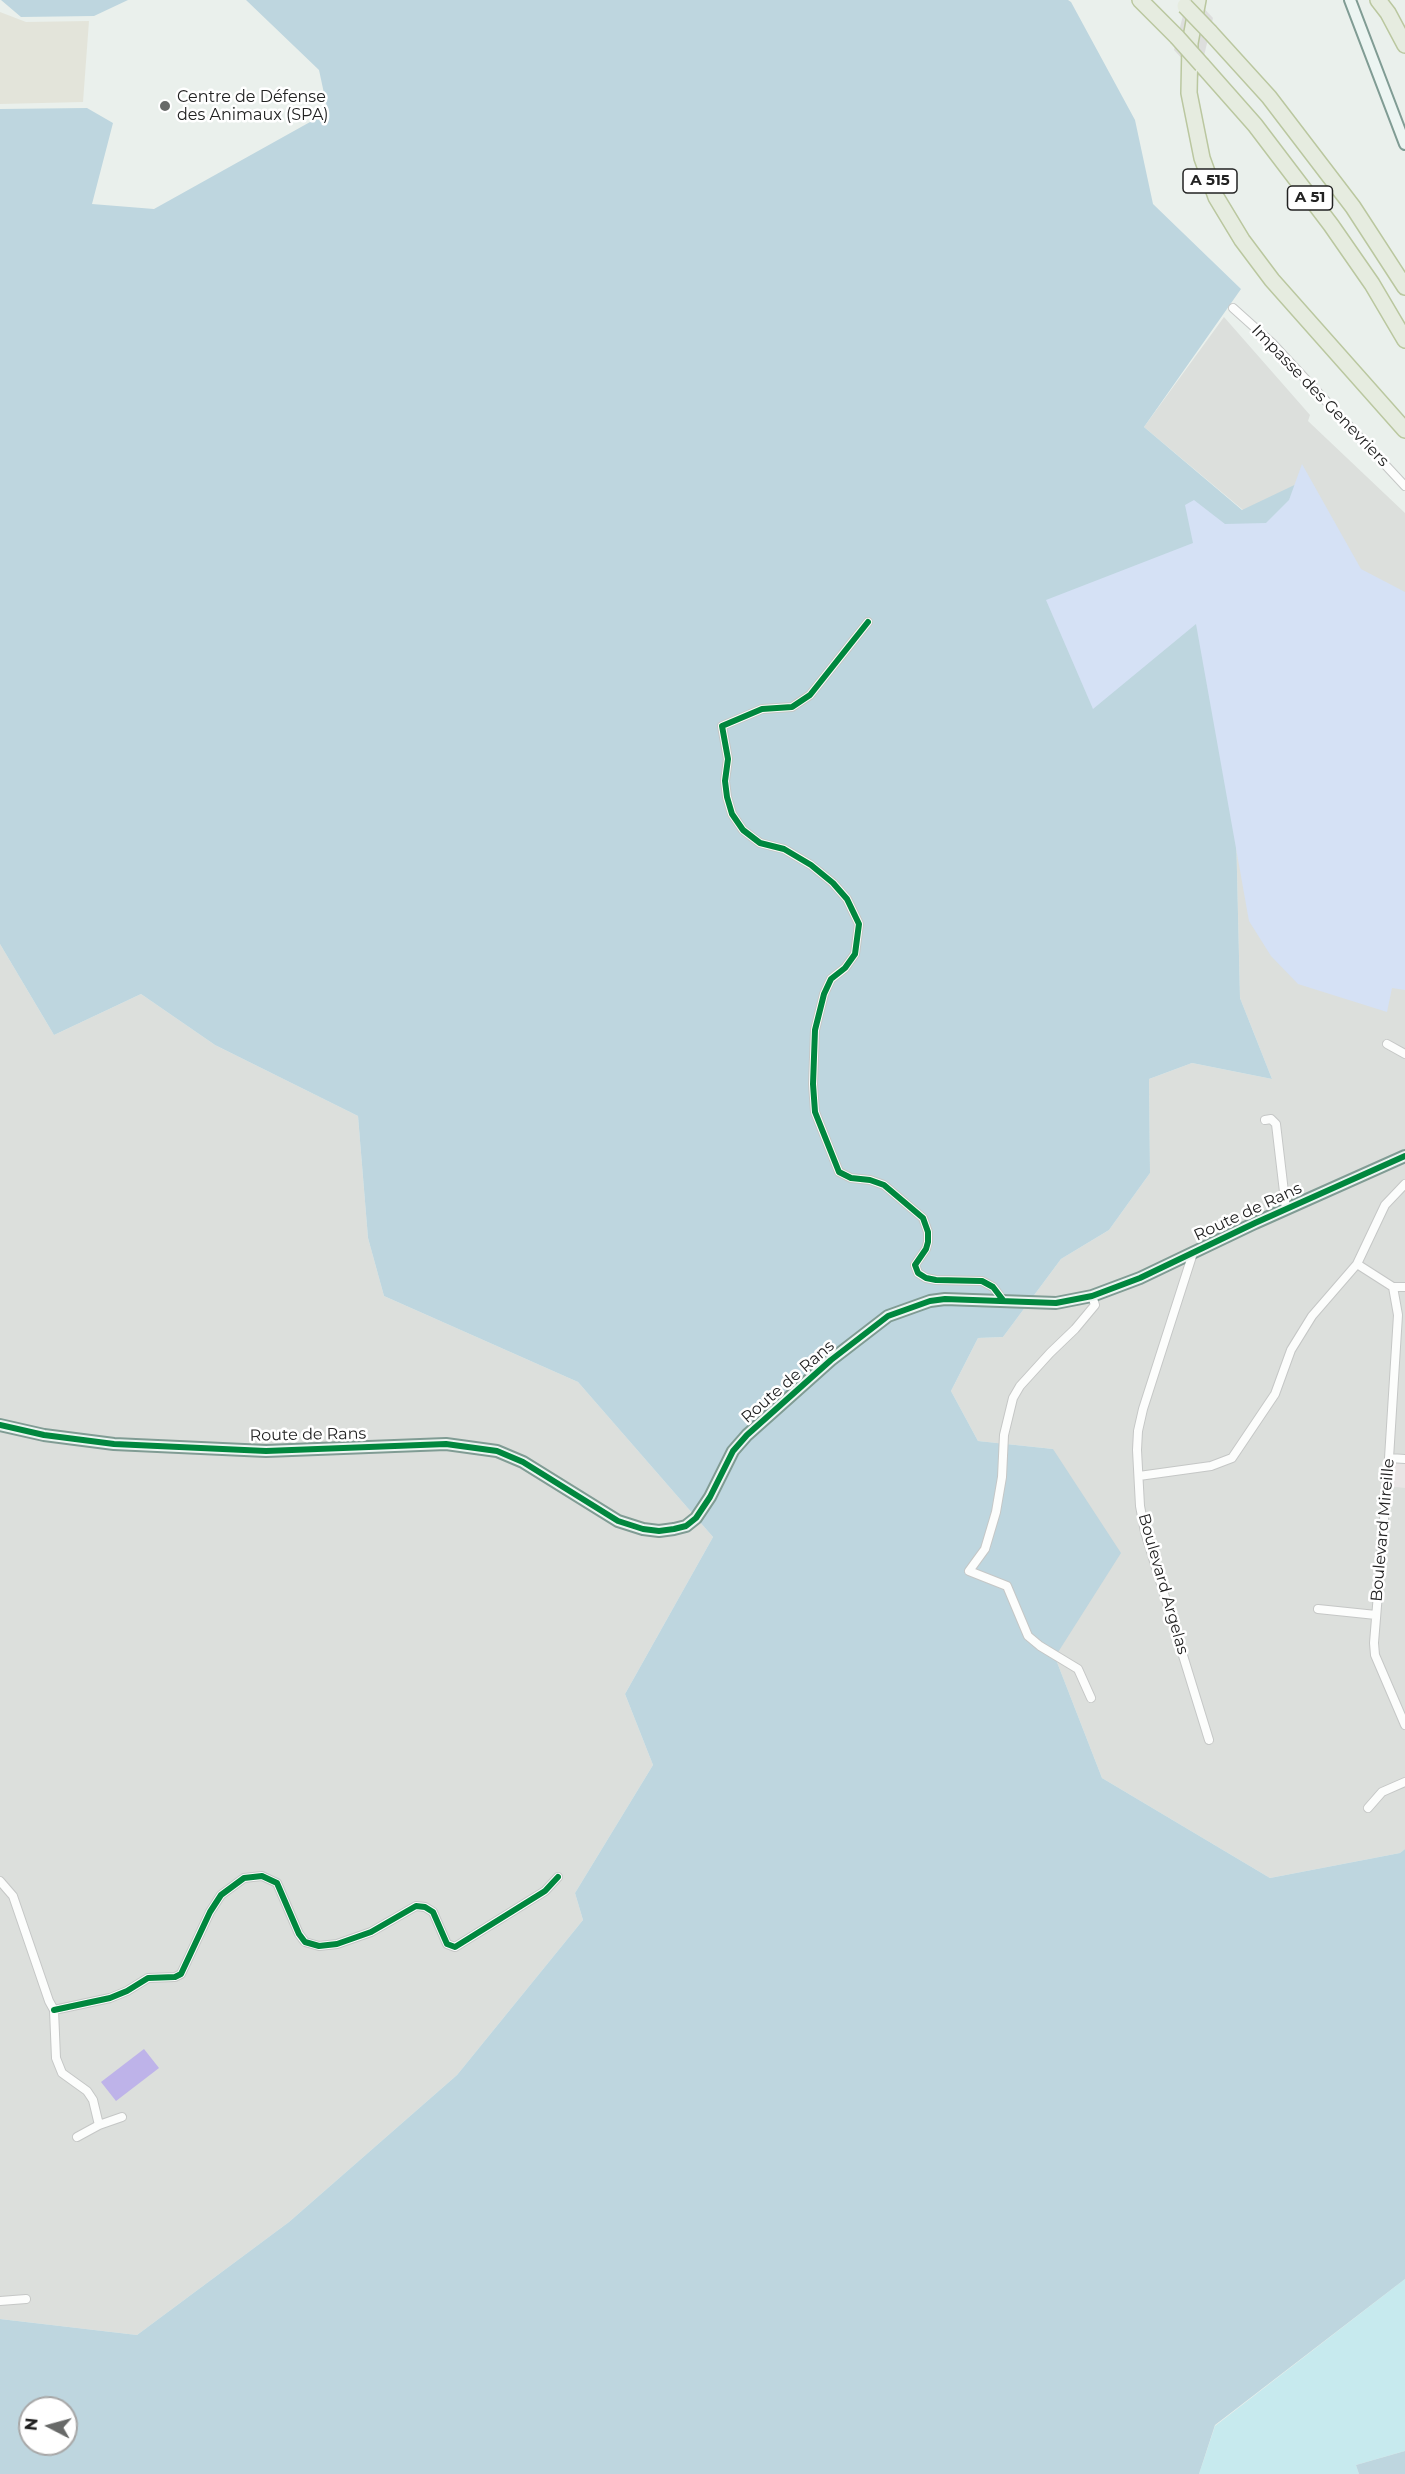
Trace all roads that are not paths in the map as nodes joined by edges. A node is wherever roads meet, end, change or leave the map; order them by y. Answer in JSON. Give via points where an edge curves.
{"nodes":[{"id":1,"x":1140,"y":0,"type":"edge"},
{"id":2,"x":1350,"y":0,"type":"edge"},
{"id":3,"x":1378,"y":0,"type":"edge"},
{"id":4,"x":1189,"y":1,"type":"edge"},
{"id":5,"x":1405,"y":45,"type":"edge"},
{"id":6,"x":1405,"y":144,"type":"edge"},
{"id":7,"x":1405,"y":286,"type":"edge"},
{"id":8,"x":1233,"y":308,"type":"dead end"},
{"id":9,"x":1405,"y":340,"type":"edge"},
{"id":10,"x":1405,"y":430,"type":"edge"},
{"id":11,"x":1405,"y":486,"type":"edge"},
{"id":12,"x":868,"y":622,"type":"dead end"},
{"id":13,"x":1387,"y":1044,"type":"dead end"},
{"id":14,"x":1405,"y":1054,"type":"edge"},
{"id":15,"x":1265,"y":1120,"type":"dead end"},
{"id":16,"x":1405,"y":1156,"type":"edge"},
{"id":17,"x":1405,"y":1184,"type":"edge"},
{"id":18,"x":1286,"y":1209,"type":"junction"},
{"id":19,"x":1193,"y":1253,"type":"junction"},
{"id":20,"x":1357,"y":1264,"type":"junction"},
{"id":21,"x":1392,"y":1287,"type":"junction"},
{"id":22,"x":1405,"y":1287,"type":"edge"},
{"id":23,"x":1092,"y":1296,"type":"junction"},
{"id":24,"x":1003,"y":1300,"type":"junction"},
{"id":25,"x":0,"y":1425,"type":"edge"},
{"id":26,"x":1389,"y":1458,"type":"junction"},
{"id":27,"x":1405,"y":1460,"type":"edge"},
{"id":28,"x":1139,"y":1476,"type":"junction"},
{"id":29,"x":1318,"y":1609,"type":"dead end"},
{"id":30,"x":1376,"y":1615,"type":"junction"},
{"id":31,"x":1091,"y":1698,"type":"dead end"},
{"id":32,"x":1405,"y":1725,"type":"edge"},
{"id":33,"x":1209,"y":1740,"type":"dead end"},
{"id":34,"x":1405,"y":1782,"type":"edge"},
{"id":35,"x":1368,"y":1808,"type":"dead end"},
{"id":36,"x":558,"y":1877,"type":"dead end"},
{"id":37,"x":0,"y":1881,"type":"edge"},
{"id":38,"x":54,"y":2010,"type":"junction"},
{"id":39,"x":122,"y":2117,"type":"dead end"},
{"id":40,"x":99,"y":2125,"type":"junction"},
{"id":41,"x":77,"y":2137,"type":"dead end"},
{"id":42,"x":27,"y":2299,"type":"dead end"},
{"id":43,"x":0,"y":2301,"type":"edge"}],
"edges":[{"from":1,"to":9,"type":"highway","number":"A 51","bridge":true,"via":[[1255,125],[1331,225]]},
{"from":2,"to":6,"type":"street"},
{"from":3,"to":5,"type":"highway"},
{"from":4,"to":7,"type":"highway","number":"A 51","bridge":true,"via":[[1353,207]]},
{"from":4,"to":10,"type":"highway","number":"A 515","via":[[1193,29],[1188,76],[1193,121],[1208,178],[1222,208],[1272,280]]},
{"from":8,"to":11,"type":"street","name":"Impasse des Genevriers","via":[[1272,343]]},
{"from":12,"to":24,"type":"street","via":[[810,695],[792,707],[762,709],[722,726],[728,759],[727,797],[743,830],[760,843],[784,849],[811,865],[847,899],[859,924],[855,954],[831,979],[815,1030],[815,1112],[839,1172],[884,1185],[923,1218],[928,1242],[915,1266],[918,1273],[936,1280],[982,1281]]},
{"from":13,"to":14,"type":"street"},
{"from":15,"to":18,"type":"street","via":[[1276,1124]]},
{"from":16,"to":18,"type":"street","name":"Route de Rans"},
{"from":17,"to":20,"type":"street","via":[[1385,1205]]},
{"from":18,"to":19,"type":"street","name":"Route de Rans"},
{"from":19,"to":23,"type":"street","name":"Route de Rans"},
{"from":19,"to":28,"type":"street","name":"Boulevard Argelas","via":[[1143,1409],[1138,1431]]},
{"from":20,"to":21,"type":"street"},
{"from":20,"to":28,"type":"street","via":[[1312,1316],[1291,1350],[1275,1394],[1232,1458],[1211,1466]]},
{"from":21,"to":22,"type":"street"},
{"from":21,"to":26,"type":"street","name":"Boulevard Mireille","via":[[1398,1315]]},
{"from":23,"to":24,"type":"street","name":"Route de Rans","via":[[1056,1303]]},
{"from":23,"to":31,"type":"street","via":[[1095,1305],[1089,1313],[1042,1361],[1013,1398],[1004,1435],[996,1512],[985,1549],[969,1571],[1007,1586],[1028,1636],[1078,1669]]},
{"from":24,"to":25,"type":"street","name":"Route de Rans","via":[[930,1301],[888,1316],[831,1360],[747,1435],[733,1451],[696,1518],[686,1526],[659,1531],[618,1521],[523,1462],[497,1451],[446,1444],[266,1451],[125,1445]]},
{"from":26,"to":27,"type":"street"},
{"from":26,"to":30,"type":"street","name":"Boulevard Mireille"},
{"from":28,"to":33,"type":"street","name":"Boulevard Argelas","via":[[1145,1532]]},
{"from":29,"to":30,"type":"street"},
{"from":30,"to":32,"type":"street","name":"Boulevard Mireille","via":[[1375,1655]]},
{"from":34,"to":35,"type":"street","via":[[1382,1792]]},
{"from":36,"to":38,"type":"street","via":[[545,1891],[455,1947],[447,1944],[433,1912],[416,1906],[371,1932],[337,1944],[319,1946],[305,1942],[277,1883],[262,1876],[244,1878],[221,1895],[181,1974],[148,1978],[110,1998]]},
{"from":37,"to":38,"type":"street","via":[[13,1896]]},
{"from":38,"to":40,"type":"street","via":[[56,2058],[62,2073],[93,2100]]},
{"from":39,"to":40,"type":"street"},
{"from":40,"to":41,"type":"street"},
{"from":42,"to":43,"type":"street"}]}
